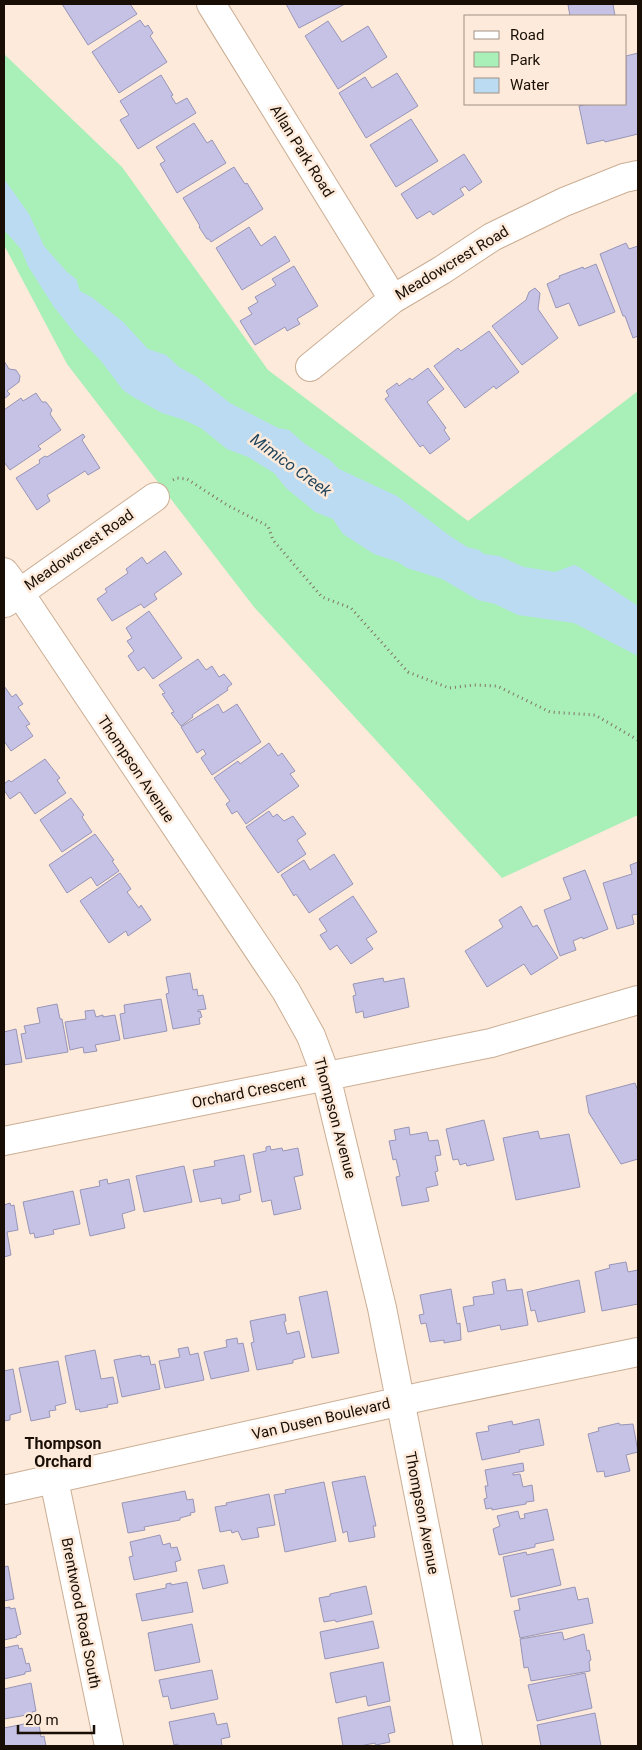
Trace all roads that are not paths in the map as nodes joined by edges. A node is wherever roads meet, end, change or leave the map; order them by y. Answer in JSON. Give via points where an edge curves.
{"nodes":[{"id":1,"x":210,"y":4,"type":"edge"},
{"id":2,"x":638,"y":175,"type":"edge"},
{"id":3,"x":393,"y":299,"type":"junction"},
{"id":4,"x":310,"y":367,"type":"dead end"},
{"id":5,"x":155,"y":497,"type":"road end"},
{"id":6,"x":9,"y":589,"type":"edge"},
{"id":7,"x":638,"y":1000,"type":"edge"},
{"id":8,"x":326,"y":1076,"type":"junction"},
{"id":9,"x":4,"y":1141,"type":"edge"},
{"id":10,"x":638,"y":1352,"type":"edge"},
{"id":11,"x":400,"y":1401,"type":"junction"},
{"id":12,"x":54,"y":1480,"type":"junction"},
{"id":13,"x":4,"y":1490,"type":"edge"},
{"id":14,"x":108,"y":1746,"type":"edge"},
{"id":15,"x":468,"y":1746,"type":"edge"}],
"edges":[{"from":1,"to":3,"type":"street","name":"Allan Park Road"},
{"from":2,"to":3,"type":"street","name":"Meadowcrest Road","via":[[564,202],[492,237]]},
{"from":3,"to":4,"type":"street","name":"Meadowcrest Road"},
{"from":5,"to":6,"type":"street","name":"Meadowcrest Road"},
{"from":6,"to":8,"type":"street","name":"Thompson Avenue","via":[[286,991],[311,1036]]},
{"from":7,"to":8,"type":"street","name":"Orchard Crescent","via":[[491,1043]]},
{"from":8,"to":9,"type":"street","name":"Orchard Crescent"},
{"from":8,"to":11,"type":"street","name":"Thompson Avenue","via":[[382,1308]]},
{"from":10,"to":11,"type":"street","name":"Van Dusen Boulevard"},
{"from":11,"to":12,"type":"street","name":"Van Dusen Boulevard"},
{"from":11,"to":15,"type":"street","name":"Thompson Avenue"},
{"from":12,"to":13,"type":"street","name":"Van Dusen Boulevard"},
{"from":12,"to":14,"type":"street","name":"Brentwood Road South"}]}
